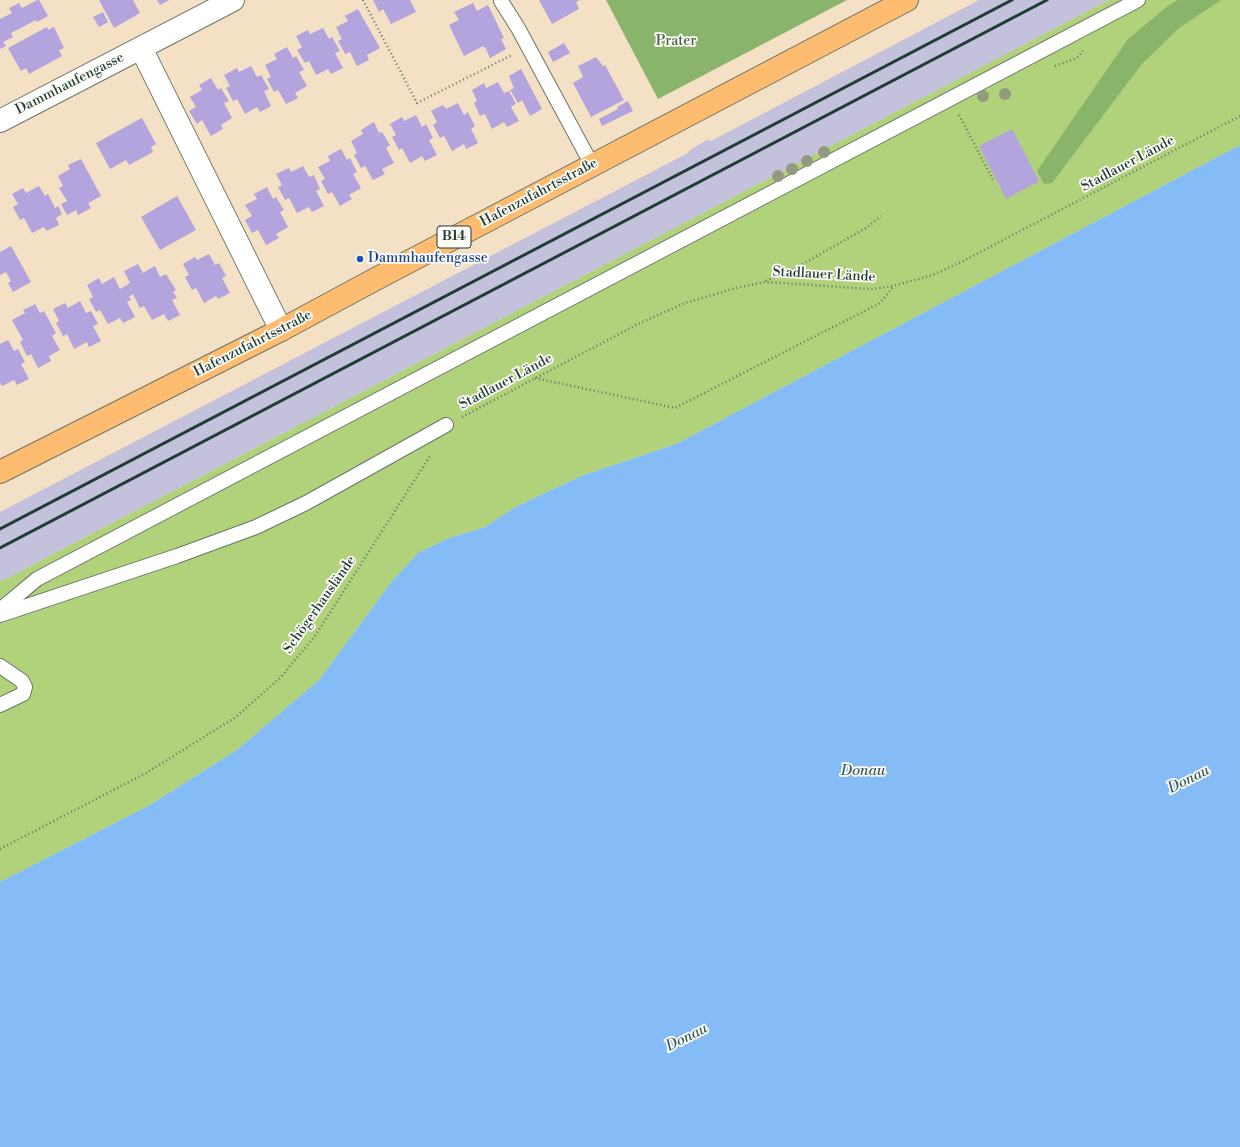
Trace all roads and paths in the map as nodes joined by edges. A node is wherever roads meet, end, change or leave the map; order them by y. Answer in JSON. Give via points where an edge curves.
{"nodes":[{"id":1,"x":233,"y":0,"type":"edge"},
{"id":2,"x":363,"y":0,"type":"edge"},
{"id":3,"x":907,"y":0,"type":"edge"},
{"id":4,"x":1138,"y":0,"type":"edge"},
{"id":5,"x":501,"y":1,"type":"edge"},
{"id":6,"x":529,"y":47,"type":"junction"},
{"id":7,"x":141,"y":48,"type":"junction"},
{"id":8,"x":951,"y":99,"type":"junction"},
{"id":9,"x":1240,"y":116,"type":"edge"},
{"id":10,"x":0,"y":121,"type":"edge"},
{"id":11,"x":592,"y":165,"type":"junction"},
{"id":12,"x":993,"y":180,"type":"dead end"},
{"id":13,"x":881,"y":216,"type":"dead end"},
{"id":14,"x":765,"y":282,"type":"junction"},
{"id":15,"x":893,"y":286,"type":"junction"},
{"id":16,"x":280,"y":330,"type":"junction"},
{"id":17,"x":534,"y":378,"type":"junction"},
{"id":18,"x":446,"y":425,"type":"junction"},
{"id":19,"x":0,"y":472,"type":"edge"},
{"id":20,"x":0,"y":610,"type":"edge"},
{"id":21,"x":0,"y":616,"type":"edge"},
{"id":22,"x":0,"y":666,"type":"edge"},
{"id":23,"x":0,"y":705,"type":"edge"},
{"id":24,"x":0,"y":849,"type":"edge"}],
"edges":[{"from":1,"to":7,"type":"street","name":"Dammhaufengasse"},
{"from":2,"to":6,"type":"path","via":[[417,103]]},
{"from":3,"to":11,"type":"main road","name":"Hafenzufahrtsstraße","number":"B14"},
{"from":4,"to":8,"type":"lane"},
{"from":5,"to":6,"type":"lane"},
{"from":6,"to":11,"type":"lane"},
{"from":7,"to":10,"type":"street","name":"Dammhaufengasse"},
{"from":7,"to":16,"type":"street","name":"Dammhaufengasse"},
{"from":8,"to":12,"type":"path"},
{"from":8,"to":20,"type":"lane","via":[[37,579]]},
{"from":9,"to":15,"type":"path","name":"Stadlauer Lände","via":[[965,260],[933,275]]},
{"from":11,"to":16,"type":"main road","name":"Hafenzufahrtsstraße","number":"B14"},
{"from":13,"to":14,"type":"path","via":[[866,228],[801,265]]},
{"from":14,"to":15,"type":"path","name":"Stadlauer Lände","via":[[872,289]]},
{"from":14,"to":17,"type":"path","name":"Stadlauer Lände","via":[[685,303],[638,324]]},
{"from":15,"to":17,"type":"path","via":[[880,303],[675,408]]},
{"from":16,"to":19,"type":"main road","name":"Hafenzufahrtsstraße","number":"B14"},
{"from":17,"to":18,"type":"path","name":"Stadlauer Lände"},
{"from":18,"to":21,"type":"lane","via":[[306,503],[256,527]]},
{"from":18,"to":24,"type":"path","name":"Schögerhauslände","via":[[425,465],[314,636],[281,677],[236,717],[159,765]]},
{"from":22,"to":23,"type":"lane","via":[[22,681],[25,687],[23,694]]}]}
